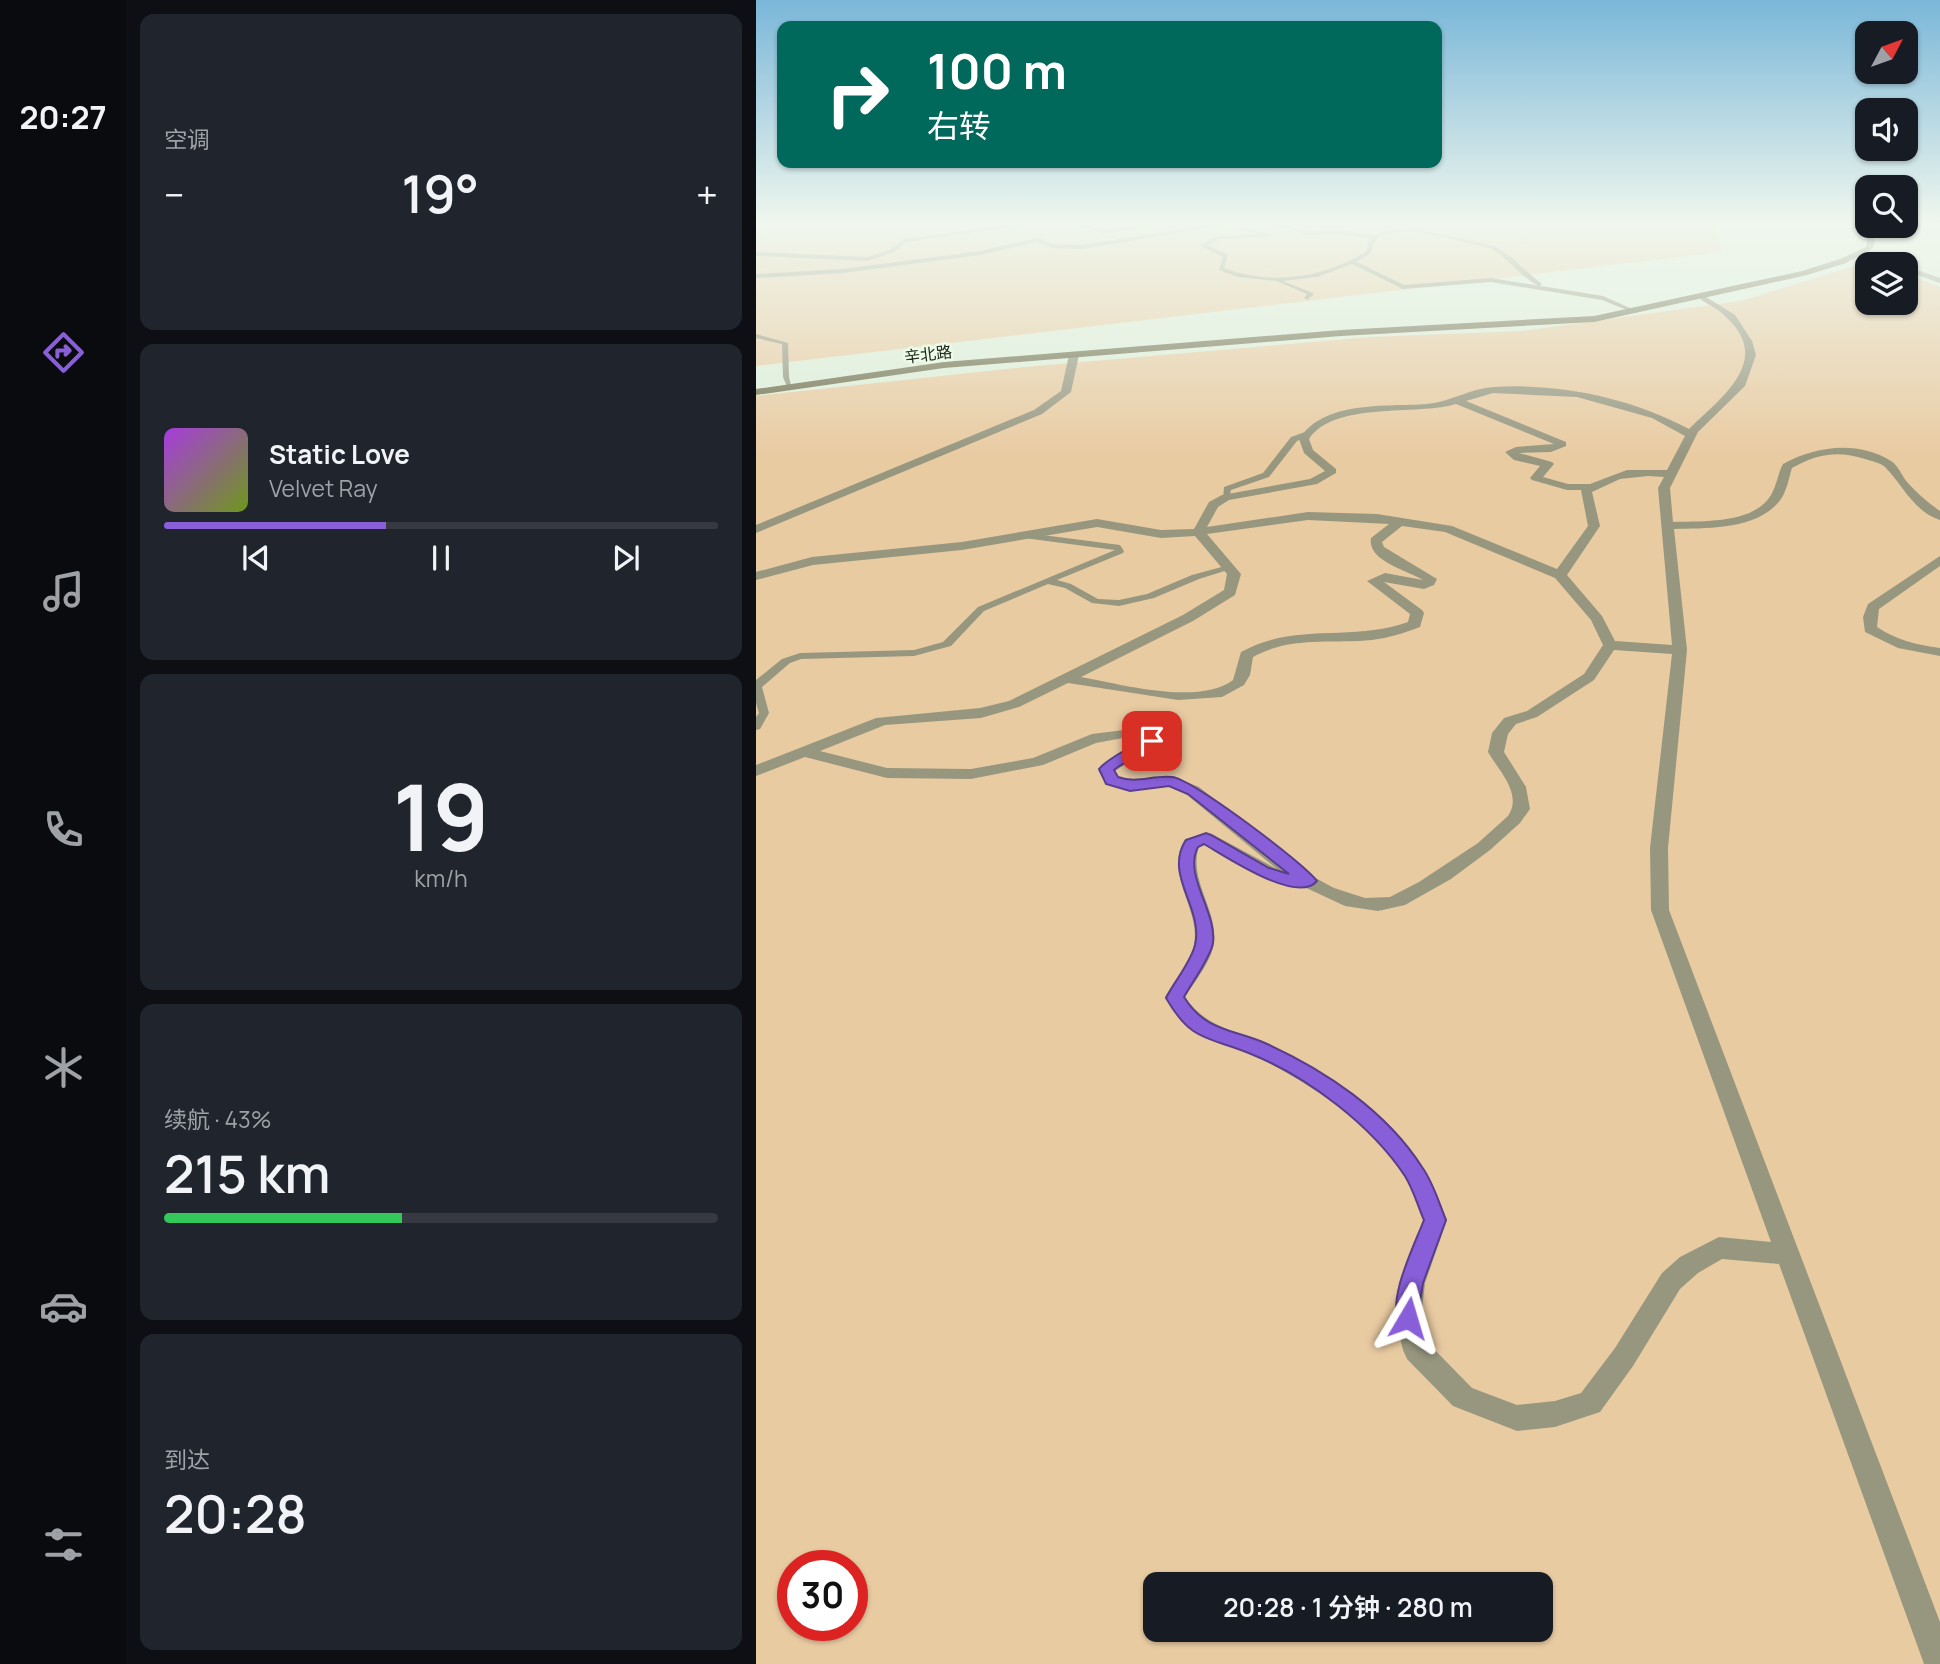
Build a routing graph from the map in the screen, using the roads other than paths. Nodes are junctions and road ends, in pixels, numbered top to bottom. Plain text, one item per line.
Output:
1 (1609, 301) edge
2 (1688, 301) edge
3 (1708, 301) edge
4 (1636, 313) junction
5 (756, 336) edge
6 (1074, 355) junction
7 (790, 388) junction
8 (756, 392) edge
9 (1458, 401) junction
10 (1308, 434) junction
11 (1691, 435) junction
12 (1671, 474) junction
13 (1591, 487) junction
14 (1226, 497) junction
15 (1940, 516) edge
16 (1400, 521) junction
17 (1668, 526) junction
18 (756, 529) edge
19 (1198, 532) junction
20 (1027, 536) junction
21 (1940, 560) edge
22 (1229, 568) junction
23 (1560, 575) junction
24 (756, 576) edge
25 (1046, 581) junction
26 (1611, 645) junction
27 (1680, 650) junction
28 (1940, 652) edge
29 (1064, 678) junction
30 (757, 684) edge
31 (756, 727) edge
32 (804, 752) junction
33 (756, 771) edge
34 (1309, 881) junction
35 (1786, 1254) junction
36 (1940, 1664) edge

1 - 4 lane
2 - 4 main road, 辛北路
3 - 11 street
4 - 6 main road, 辛北路
5 - 7 lane
6 - 7 main road, 辛北路
6 - 18 street
7 - 8 main road, 辛北路
9 - 10 street
9 - 11 street
9 - 13 street
10 - 14 lane
10 - 14 street
11 - 12 street
12 - 13 street
12 - 17 street
13 - 23 street
14 - 19 street
15 - 17 street
16 - 19 street
16 - 23 street
16 - 29 street
17 - 27 street
19 - 20 street
19 - 22 street
20 - 24 street
20 - 25 lane
21 - 28 street
22 - 25 lane
22 - 29 street
23 - 26 street
25 - 30 lane
26 - 27 street
26 - 34 street
27 - 35 street
29 - 32 street
30 - 31 lane
32 - 33 street
32 - 34 street
34 - 35 street
35 - 36 street

